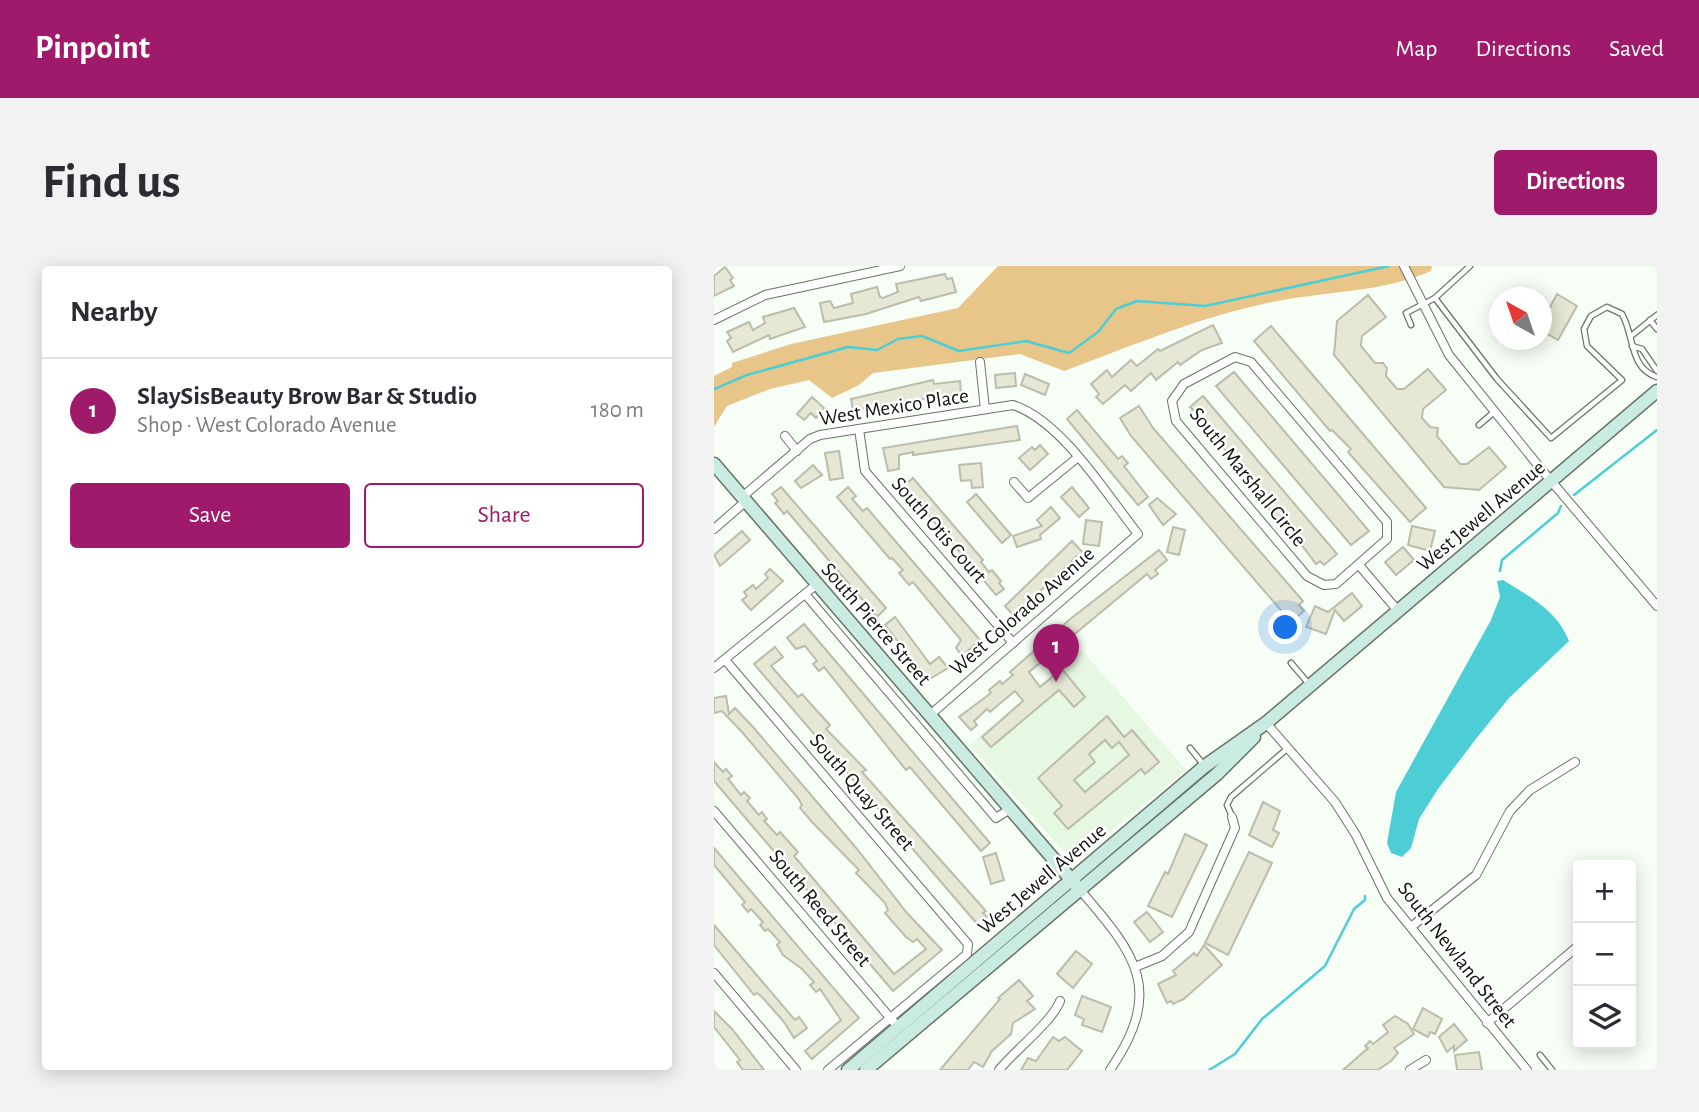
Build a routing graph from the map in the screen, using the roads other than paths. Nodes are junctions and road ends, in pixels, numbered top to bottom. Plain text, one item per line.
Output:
1 (900, 266) edge
2 (1471, 266) edge
3 (876, 269) edge
4 (1406, 269) edge
5 (1435, 298) junction
6 (1424, 303) junction
7 (1657, 315) edge
8 (714, 320) edge
9 (1650, 320) junction
10 (1410, 325) dead end
11 (1657, 328) edge
12 (1630, 336) junction
13 (1632, 346) junction
14 (980, 362) dead end
15 (1657, 371) edge
16 (1657, 377) edge
17 (1657, 391) edge
18 (985, 410) junction
19 (1494, 412) junction
20 (1479, 425) dead end
21 (859, 429) junction
22 (785, 436) dead end
23 (797, 451) junction
24 (1077, 458) junction
25 (714, 464) edge
26 (1551, 481) junction
27 (1014, 482) dead end
28 (744, 499) junction
29 (714, 529) edge
30 (1359, 565) junction
31 (817, 584) junction
32 (805, 594) junction
33 (1657, 606) edge
34 (1398, 611) junction
35 (1013, 643) junction
36 (726, 660) junction
37 (1291, 663) dead end
38 (714, 668) edge
39 (1310, 686) junction
40 (930, 715) junction
41 (1266, 723) junction
42 (1289, 747) junction
43 (1190, 748) dead end
44 (1575, 762) dead end
45 (1205, 766) junction
46 (1010, 809) junction
47 (714, 811) edge
48 (1232, 817) joint
49 (1071, 880) junction
50 (1081, 891) junction
51 (1411, 927) junction
52 (968, 947) joint
53 (1573, 951) edge
54 (1135, 967) junction
55 (714, 974) edge
56 (1060, 1001) dead end
57 (894, 1022) junction
58 (1487, 1023) junction
59 (1540, 1055) dead end
60 (1426, 1060) dead end
61 (796, 1070) edge
62 (828, 1070) edge
63 (848, 1070) edge
64 (866, 1070) edge
65 (999, 1070) edge
66 (1110, 1070) edge
67 (1410, 1070) edge
68 (1527, 1070) edge
69 (1552, 1070) edge

1 - 3 street
2 - 5 lane
3 - 8 street
4 - 6 street
5 - 6 lane
5 - 12 lane
6 - 10 lane
6 - 19 street
7 - 9 lane
9 - 11 lane
9 - 12 lane
12 - 13 lane
13 - 15 lane
13 - 16 lane
14 - 18 street
17 - 26 main road, West Jewell Avenue
18 - 21 street, West Mexico Place
18 - 24 street, West Mexico Place
19 - 20 lane
19 - 26 street
21 - 23 street, West Mexico Place
21 - 35 street, South Otis Court
22 - 23 street
23 - 28 street, West Mexico Place
24 - 27 street
24 - 35 street, West Colorado Avenue
25 - 28 main road, South Pierce Street
26 - 33 street
26 - 34 main road, West Jewell Avenue
28 - 29 street, West Mexico Place
28 - 31 main road, South Pierce Street
30 - 30 street, South Marshall Circle
30 - 34 street
31 - 32 street
31 - 40 main road, South Pierce Street
32 - 36 street
32 - 46 street, South Pierce Street
34 - 39 main road, West Jewell Avenue
35 - 40 street, West Colorado Avenue
36 - 38 street
36 - 52 street, South Quay Street
37 - 39 lane
39 - 41 main road, West Jewell Avenue
40 - 46 main road, South Pierce Street
41 - 42 street, South Newland Street
41 - 45 main road, West Jewell Avenue
41 - 50 main road, West Jewell Avenue
42 - 48 lane
42 - 51 street, South Newland Street
43 - 45 lane
44 - 51 street
45 - 49 main road, West Jewell Avenue
46 - 49 main road, South Pierce Street
47 - 57 street, South Reed Street
48 - 54 street
49 - 50 main road, South Pierce Street
49 - 57 main road, West Jewell Avenue
50 - 54 street, South Pierce Street
50 - 64 main road, West Jewell Avenue
51 - 58 street, South Newland Street
52 - 57 street, West Jewell Avenue
53 - 58 street
54 - 66 street
55 - 61 street
56 - 65 street
57 - 62 street, West Jewell Avenue
57 - 63 main road, West Jewell Avenue
58 - 68 street, South Newland Street
59 - 69 lane
60 - 67 street

